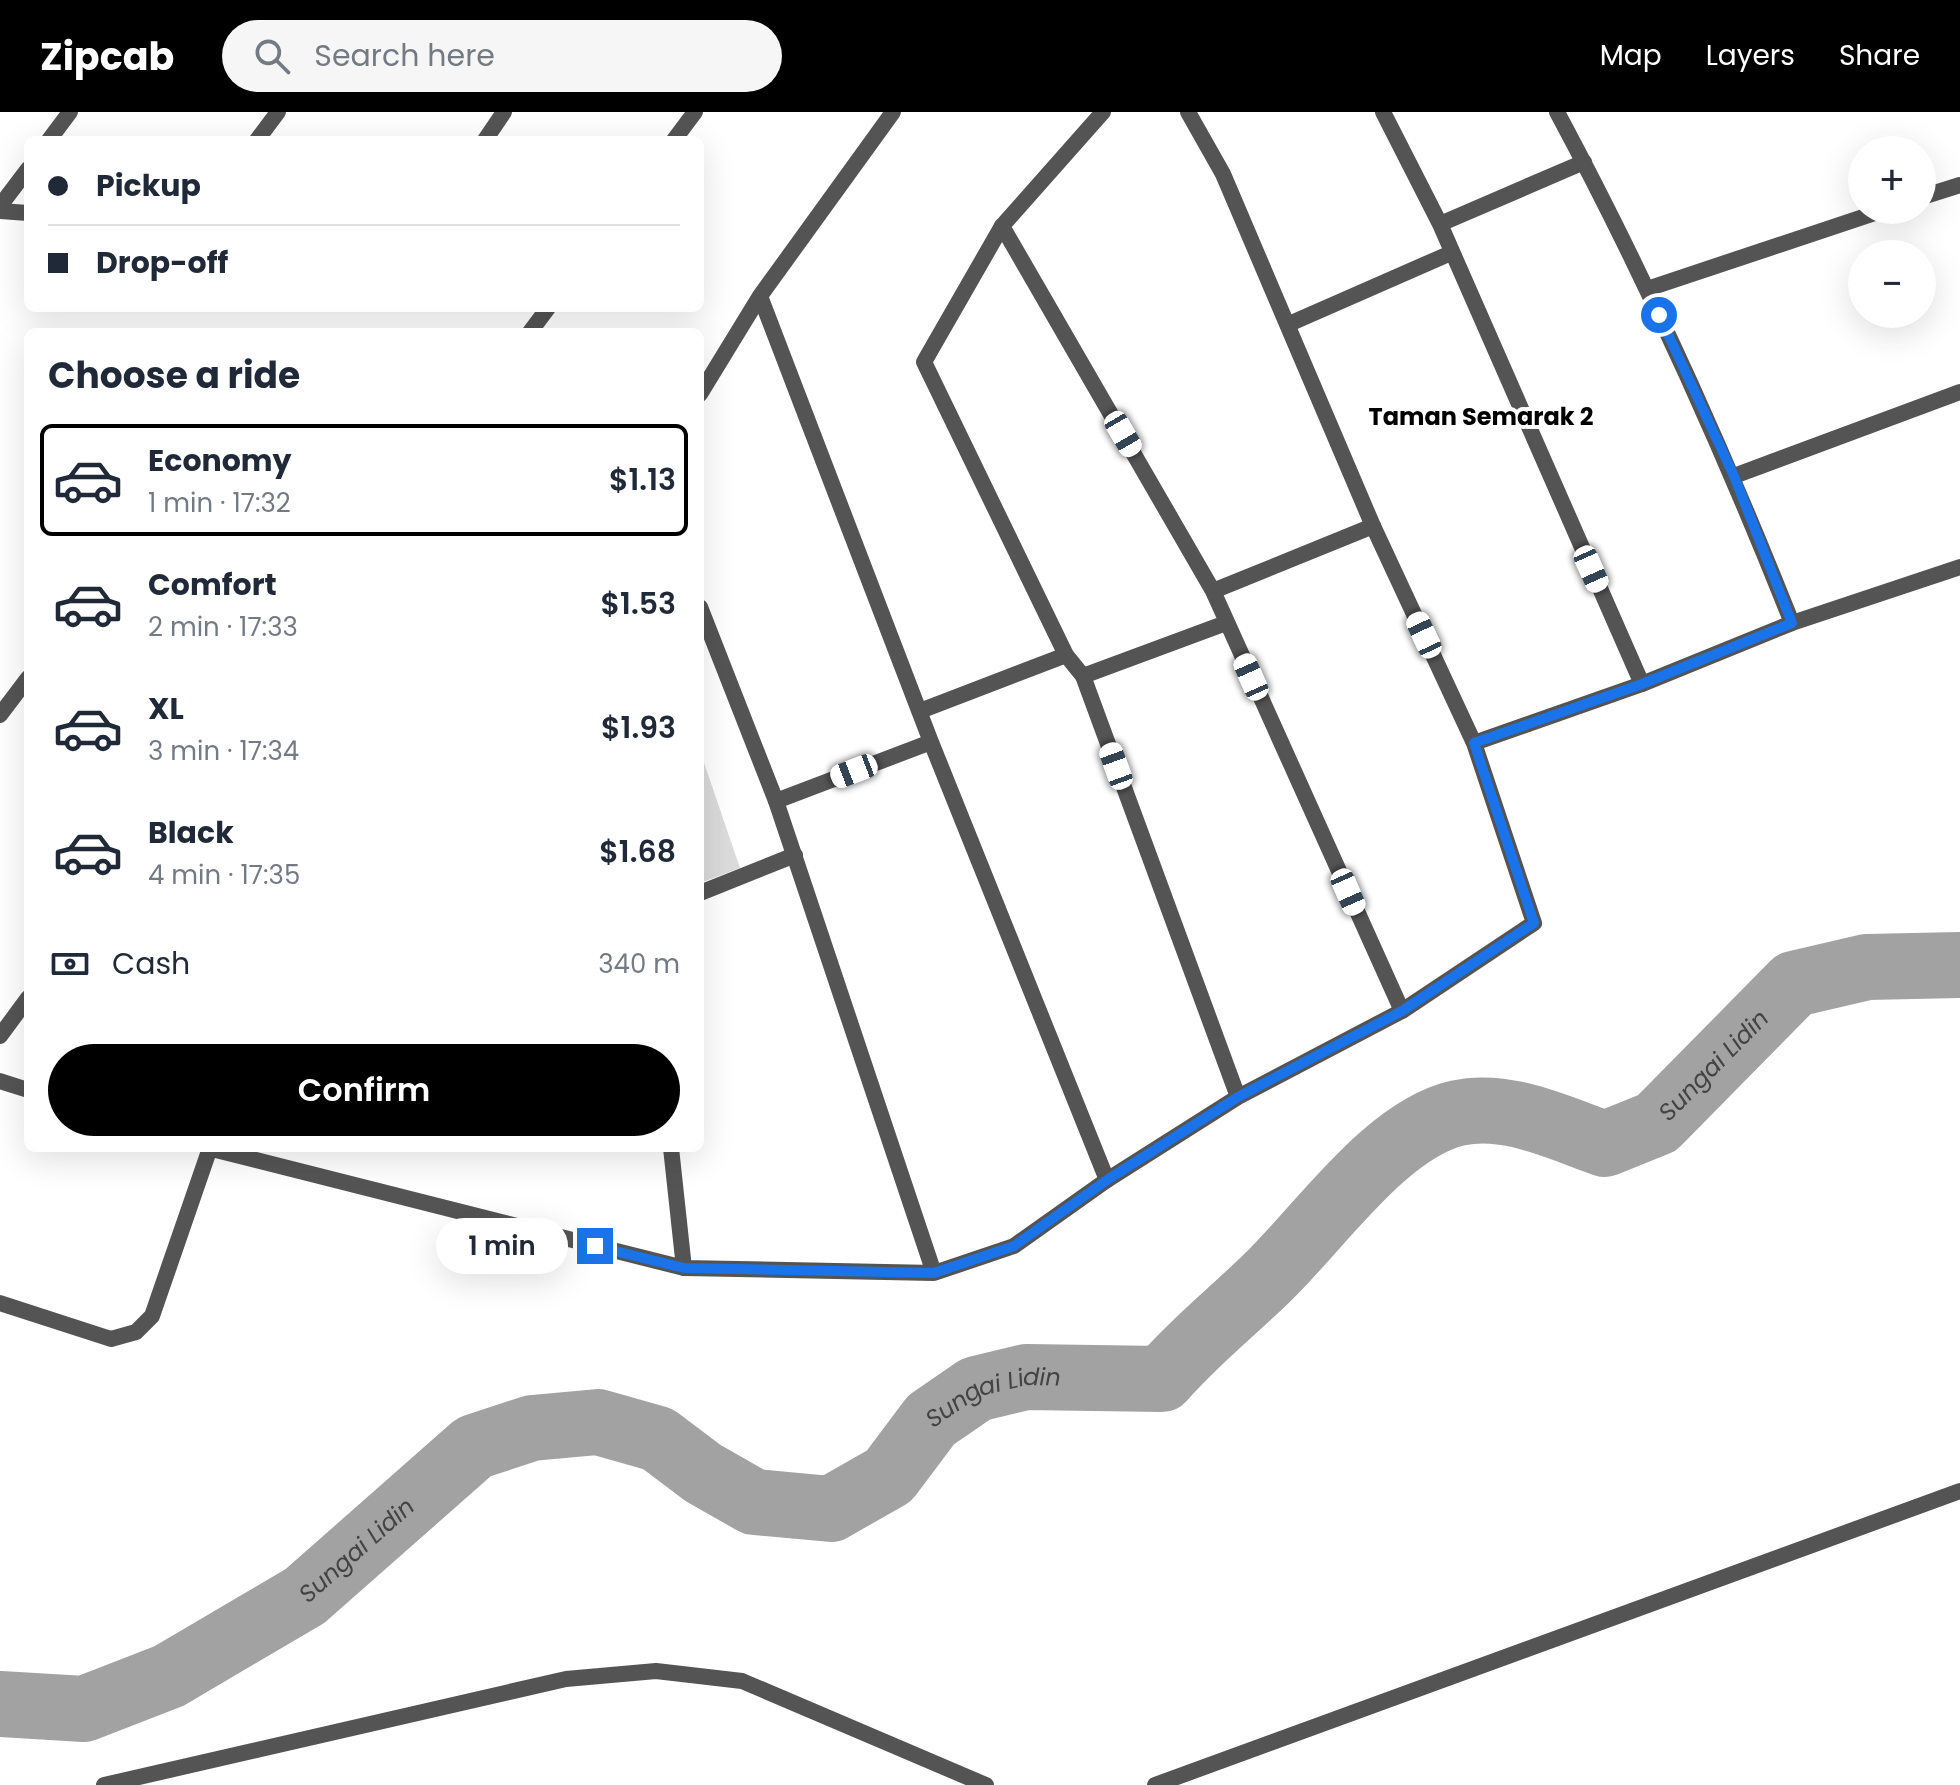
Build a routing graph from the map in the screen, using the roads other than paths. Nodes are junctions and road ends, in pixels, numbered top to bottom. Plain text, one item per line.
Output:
1 (70, 112) edge
2 (278, 112) edge
3 (504, 112) edge
4 (695, 112) edge
5 (893, 112) edge
6 (1103, 112) edge
7 (1188, 112) edge
8 (1383, 112) edge
9 (1557, 112) edge
10 (52, 136) edge
11 (260, 136) edge
12 (488, 136) edge
13 (677, 136) edge
14 (1584, 162) junction
15 (24, 175) edge
16 (1960, 185) edge
17 (1936, 193) edge
18 (0, 209) edge
19 (24, 212) edge
20 (1848, 222) edge
21 (1440, 224) junction
22 (1002, 226) junction
23 (1451, 253) junction
24 (1647, 289) junction
25 (760, 296) junction
26 (1289, 324) junction
27 (704, 387) edge
28 (1960, 392) edge
29 (1734, 476) junction
30 (1373, 526) junction
31 (1960, 567) edge
32 (1213, 591) junction
33 (704, 617) edge
34 (1226, 623) junction
35 (1792, 623) junction
36 (1066, 655) junction
37 (1083, 676) junction
38 (24, 683) edge
39 (1642, 684) junction
40 (920, 711) junction
41 (0, 715) edge
42 (931, 742) junction
43 (1474, 743) junction
44 (776, 801) junction
45 (795, 855) junction
46 (704, 891) edge
47 (24, 1003) edge
48 (1402, 1011) junction
49 (0, 1036) edge
50 (0, 1081) edge
51 (24, 1089) edge
52 (1238, 1097) junction
53 (208, 1152) edge
54 (225, 1152) edge
55 (671, 1152) edge
56 (1107, 1180) junction
57 (684, 1268) junction
58 (934, 1273) junction
59 (0, 1303) edge
60 (1960, 1491) edge
61 (104, 1785) edge
62 (986, 1785) edge
63 (1155, 1785) edge

1 - 10 street
2 - 11 street
3 - 12 street
4 - 13 street
5 - 25 street
6 - 22 street
7 - 26 street
8 - 21 street
9 - 14 street
14 - 21 street
14 - 24 street
15 - 18 street
16 - 17 street
18 - 19 street
20 - 24 street
21 - 23 street
22 - 32 street
22 - 36 street
23 - 26 street
23 - 39 street
24 - 29 street
25 - 27 street
25 - 40 street
26 - 30 street
28 - 29 street
29 - 35 street
30 - 32 street
30 - 43 street
31 - 35 street
32 - 34 street
33 - 44 street
34 - 37 street
34 - 48 street
35 - 39 street
36 - 37 street
36 - 40 street
37 - 52 street
38 - 41 street
39 - 43 street
40 - 42 street
42 - 44 street
42 - 56 street
43 - 48 street
44 - 45 street
45 - 46 street
45 - 58 street
47 - 49 street
48 - 52 street
50 - 51 street
52 - 56 street
53 - 59 street
54 - 57 street
55 - 57 street
56 - 58 street
57 - 58 street
60 - 63 street
61 - 62 street

